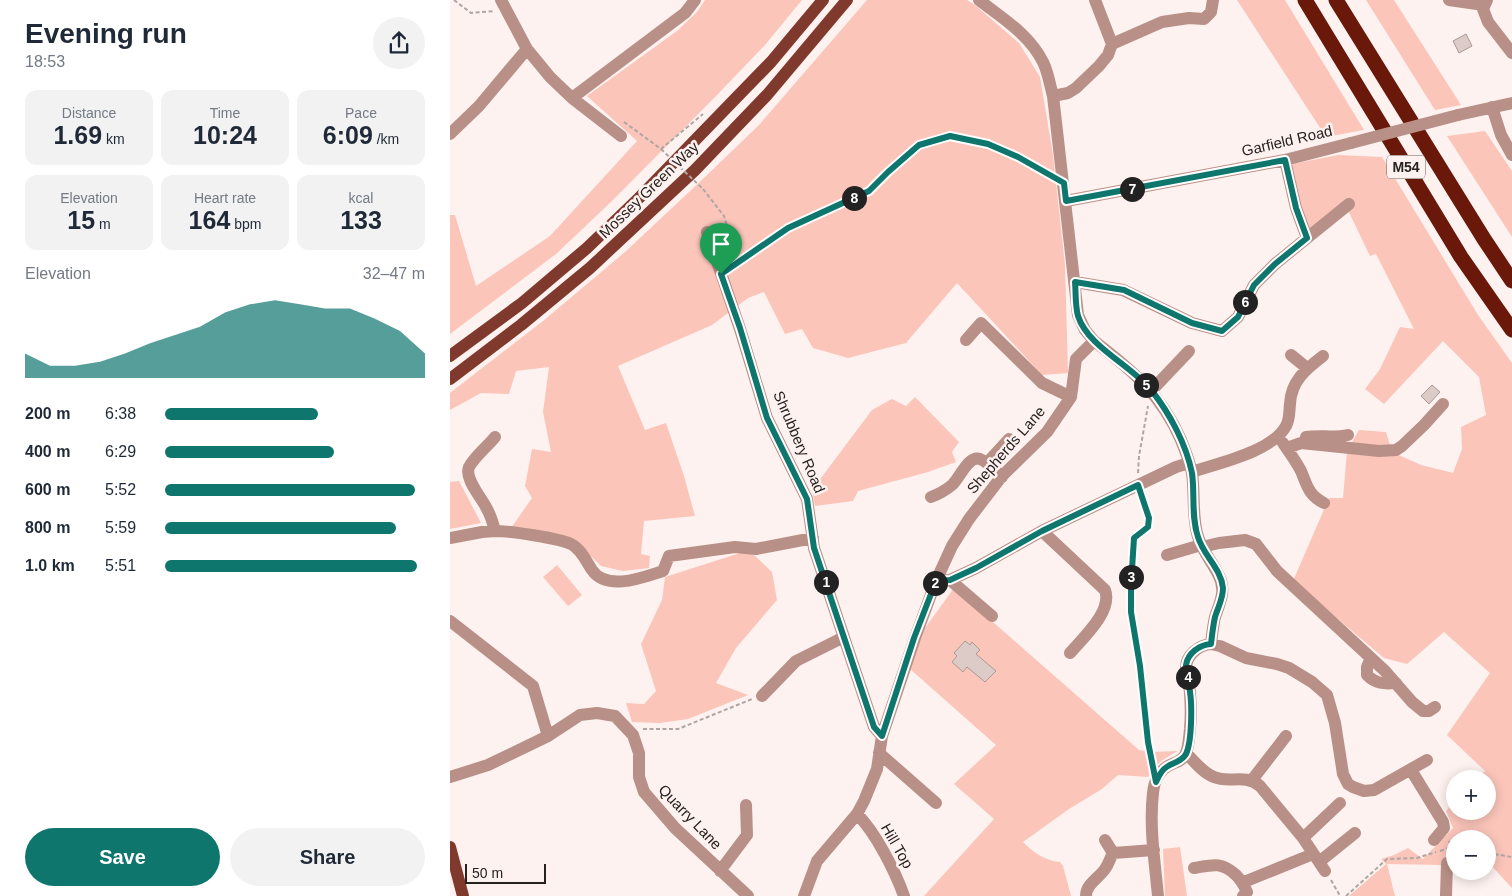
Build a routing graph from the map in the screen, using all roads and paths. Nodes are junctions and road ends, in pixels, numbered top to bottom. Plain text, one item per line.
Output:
1 (454, 0) edge
2 (695, 0) edge
3 (823, 0) edge
4 (832, 0) edge
5 (847, 0) edge
6 (978, 0) edge
7 (1095, 0) edge
8 (1213, 0) edge
9 (1306, 0) edge
10 (1336, 0) edge
11 (1449, 0) edge
12 (1485, 2) edge
13 (502, 3) edge
14 (1112, 44) junction
15 (527, 48) junction
16 (1512, 53) edge
17 (771, 62) junction
18 (1053, 96) junction
19 (572, 98) junction
20 (1512, 103) edge
21 (1492, 107) junction
22 (603, 122) junction
23 (689, 131) dead end
24 (450, 134) edge
25 (621, 136) dead end
26 (661, 148) junction
27 (668, 152) dead end
28 (1512, 155) edge
29 (662, 160) dead end
30 (1285, 160) junction
31 (1064, 183) junction
32 (1066, 201) junction
33 (1349, 204) dead end
34 (707, 232) dead end
35 (1307, 238) junction
36 (721, 274) junction
37 (1512, 281) edge
38 (1075, 282) junction
39 (1512, 330) edge
40 (966, 340) dead end
41 (1094, 341) junction
42 (1189, 351) dead end
43 (1291, 355) dead end
44 (450, 356) edge
45 (1323, 356) dead end
46 (1307, 368) junction
47 (450, 378) edge
48 (1152, 391) junction
49 (1071, 397) junction
50 (1443, 404) dead end
51 (1348, 435) dead end
52 (495, 438) dead end
53 (1009, 439) dead end
54 (1285, 446) junction
55 (987, 463) junction
56 (1190, 468) junction
57 (1002, 477) junction
58 (1138, 485) junction
59 (932, 497) dead end
60 (1324, 503) dead end
61 (495, 531) junction
62 (1042, 531) junction
63 (450, 538) edge
64 (813, 538) junction
65 (1201, 546) junction
66 (1167, 555) dead end
67 (950, 580) junction
68 (936, 581) junction
69 (992, 616) dead end
70 (450, 621) edge
71 (844, 637) junction
72 (1211, 644) junction
73 (1070, 653) dead end
74 (762, 696) joint
75 (1435, 707) dead end
76 (628, 728) junction
77 (548, 736) junction
78 (882, 736) junction
79 (1286, 736) dead end
80 (879, 753) junction
81 (1186, 753) junction
82 (1427, 760) dead end
83 (1411, 770) junction
84 (450, 777) edge
85 (1252, 780) junction
86 (1156, 782) junction
87 (936, 803) dead end
88 (1340, 803) dead end
89 (746, 805) dead end
90 (857, 814) junction
91 (1355, 833) dead end
92 (1303, 838) junction
93 (1105, 840) dead end
94 (1434, 840) dead end
95 (450, 847) edge
96 (1446, 849) edge
97 (1154, 850) junction
98 (1113, 853) junction
99 (1496, 854) edge
100 (1512, 857) edge
101 (1319, 863) junction
102 (1194, 868) dead end
103 (720, 871) junction
104 (1446, 880) edge
105 (1244, 882) junction
106 (463, 896) edge
107 (748, 896) edge
108 (804, 896) edge
109 (904, 896) edge
110 (1086, 896) edge
111 (1158, 896) edge
112 (1243, 896) edge
113 (1340, 896) edge
114 (1346, 896) edge
115 (1446, 896) edge

1 - 13 path
2 - 19 street
3 - 17 main road, Mossey Green Way
4 - 17 main road
5 - 47 main road, Mossey Green Way
6 - 18 street
7 - 14 street
8 - 14 street
9 - 39 highway, M54
10 - 37 highway, M54
11 - 12 street
12 - 16 street
13 - 15 street
14 - 18 street
15 - 19 street
15 - 24 street
17 - 44 main road, Mossey Green Way
18 - 31 street
19 - 22 street
20 - 21 street, Garfield Road
21 - 28 street
21 - 30 street, Garfield Road, bridge
22 - 25 street
22 - 26 path
23 - 26 path
26 - 36 path, bridge
27 - 29 path
30 - 32 street, Garfield Road
30 - 35 street
31 - 32 street
31 - 36 path
32 - 38 street
33 - 35 street
34 - 36 street, Shrubbery Road
35 - 38 street
36 - 64 street, Shrubbery Road
38 - 41 street
40 - 49 street
41 - 48 street
41 - 49 street, Shepherds Lane
42 - 48 street
43 - 46 street
45 - 46 street
46 - 54 street
48 - 56 street
48 - 58 path
49 - 57 street, Shepherds Lane
50 - 54 street
51 - 54 street
52 - 61 street
53 - 55 street
54 - 56 street
54 - 60 street
55 - 57 street
55 - 59 street
56 - 58 street
56 - 65 street
57 - 68 street, Shepherds Lane
58 - 62 street
58 - 86 path
61 - 63 street
61 - 64 street
62 - 67 street
62 - 73 street
64 - 71 street, Shrubbery Road
65 - 66 street
65 - 72 street
65 - 75 street
67 - 68 street
67 - 69 street
68 - 78 street, Shepherds Lane
70 - 77 street
71 - 74 street
71 - 78 street, Shrubbery Road
72 - 81 street
72 - 83 street
74 - 76 path
76 - 77 street
76 - 103 street, Quarry Lane
77 - 84 street
78 - 80 street, Shepherds Lane
79 - 85 street
80 - 87 street
80 - 90 street, Shepherds Lane
81 - 85 street
81 - 86 street
82 - 83 street
83 - 94 street
85 - 92 street
86 - 97 street
88 - 92 street
89 - 103 street, Quarry Lane
90 - 108 street, Shepherds Lane
90 - 109 street, Hill Top
91 - 101 street
92 - 101 street
93 - 98 street
95 - 106 main road
96 - 114 path
97 - 98 street
97 - 111 street
98 - 110 street
99 - 100 path
101 - 105 street
101 - 113 path
102 - 105 street
103 - 107 street, Quarry Lane
104 - 115 street
105 - 112 street

